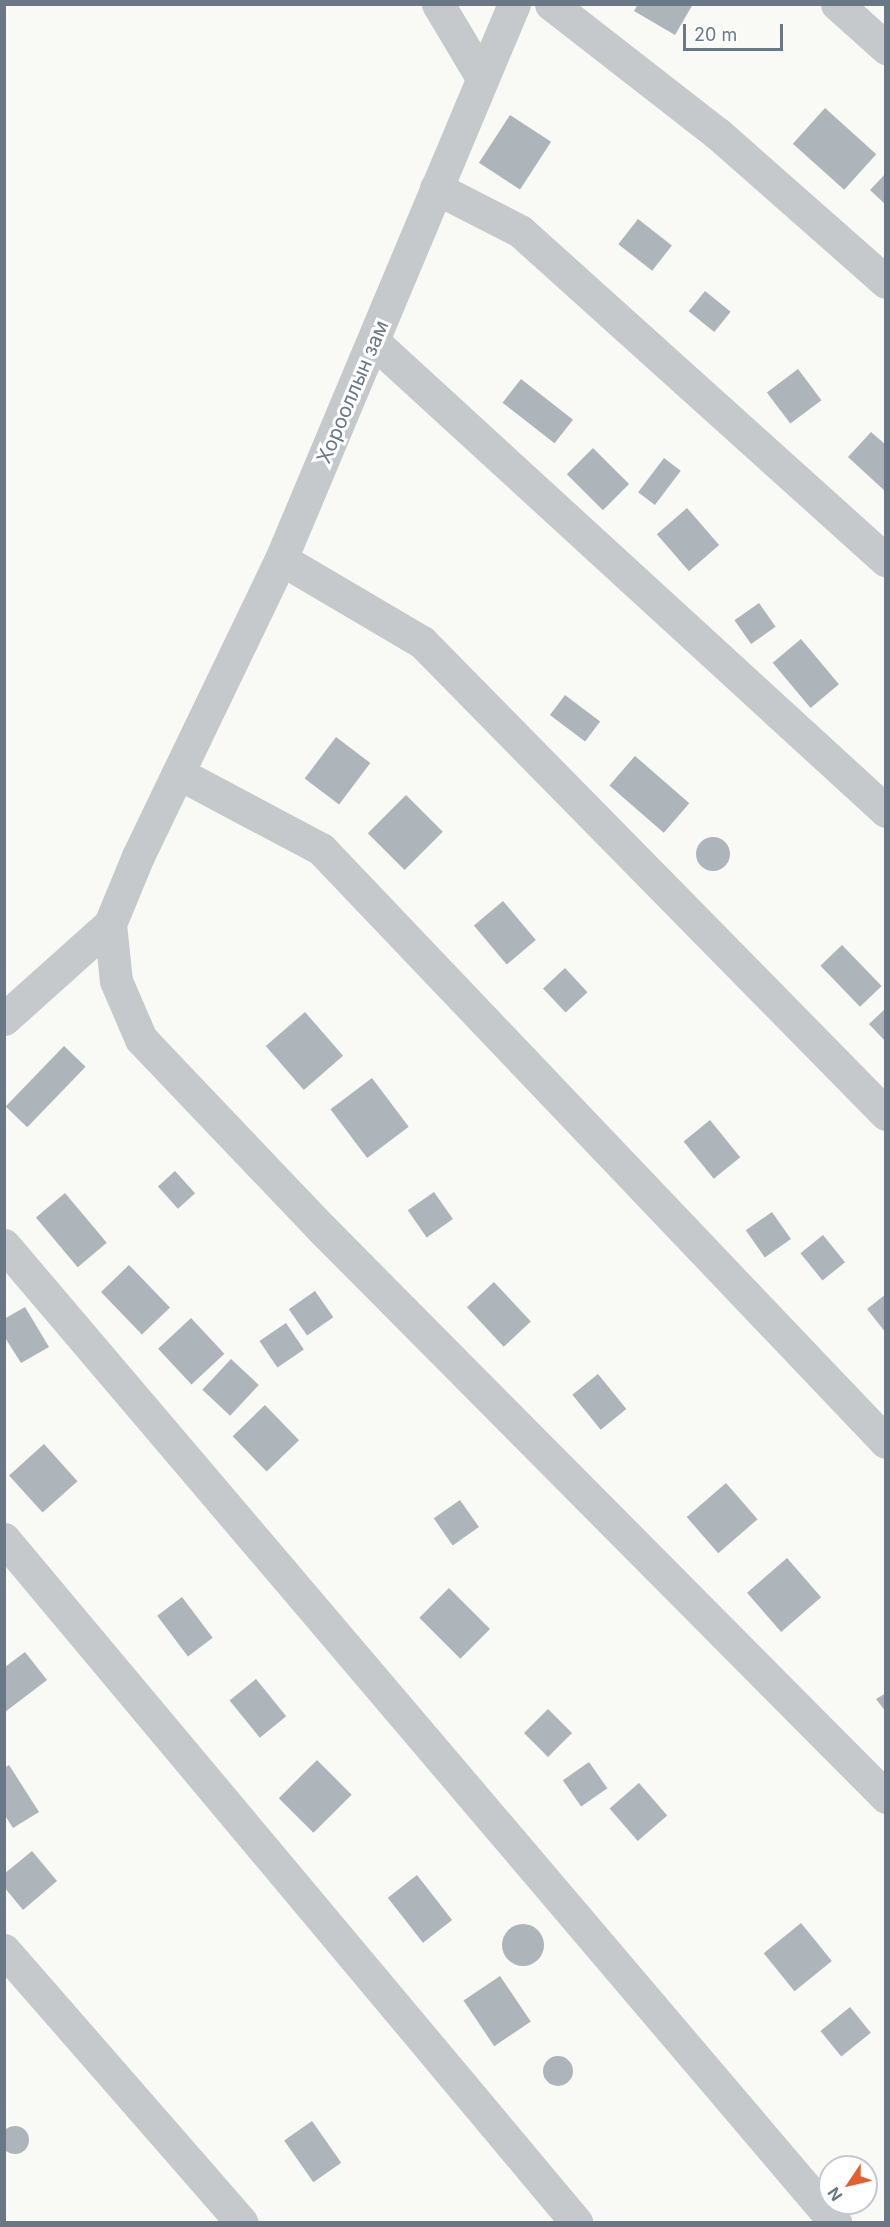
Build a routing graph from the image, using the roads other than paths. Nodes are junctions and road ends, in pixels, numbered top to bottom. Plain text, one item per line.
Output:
1 (438, 4) edge
2 (514, 4) edge
3 (551, 4) edge
4 (837, 4) edge
5 (885, 48) edge
6 (481, 76) junction
7 (436, 188) junction
8 (885, 282) edge
9 (375, 343) junction
10 (281, 559) junction
11 (885, 560) edge
12 (178, 773) junction
13 (885, 811) edge
14 (110, 924) junction
15 (4, 1019) edge
16 (885, 1114) edge
17 (4, 1245) edge
18 (885, 1442) edge
19 (4, 1539) edge
20 (885, 1797) edge
21 (4, 1950) edge
22 (241, 2223) edge
23 (576, 2223) edge
24 (836, 2223) edge

1 - 6 street
2 - 6 street, Хорооллын зам
3 - 8 street
4 - 5 street
6 - 7 street, Хорооллын зам
7 - 9 street, Хорооллын зам
7 - 11 street
9 - 10 street, Хорооллын зам
9 - 13 street
10 - 12 street, Хорооллын зам
10 - 16 street
12 - 14 street, Хорооллын зам
12 - 18 street
14 - 15 street
14 - 20 street
17 - 24 street
19 - 23 street
21 - 22 street

